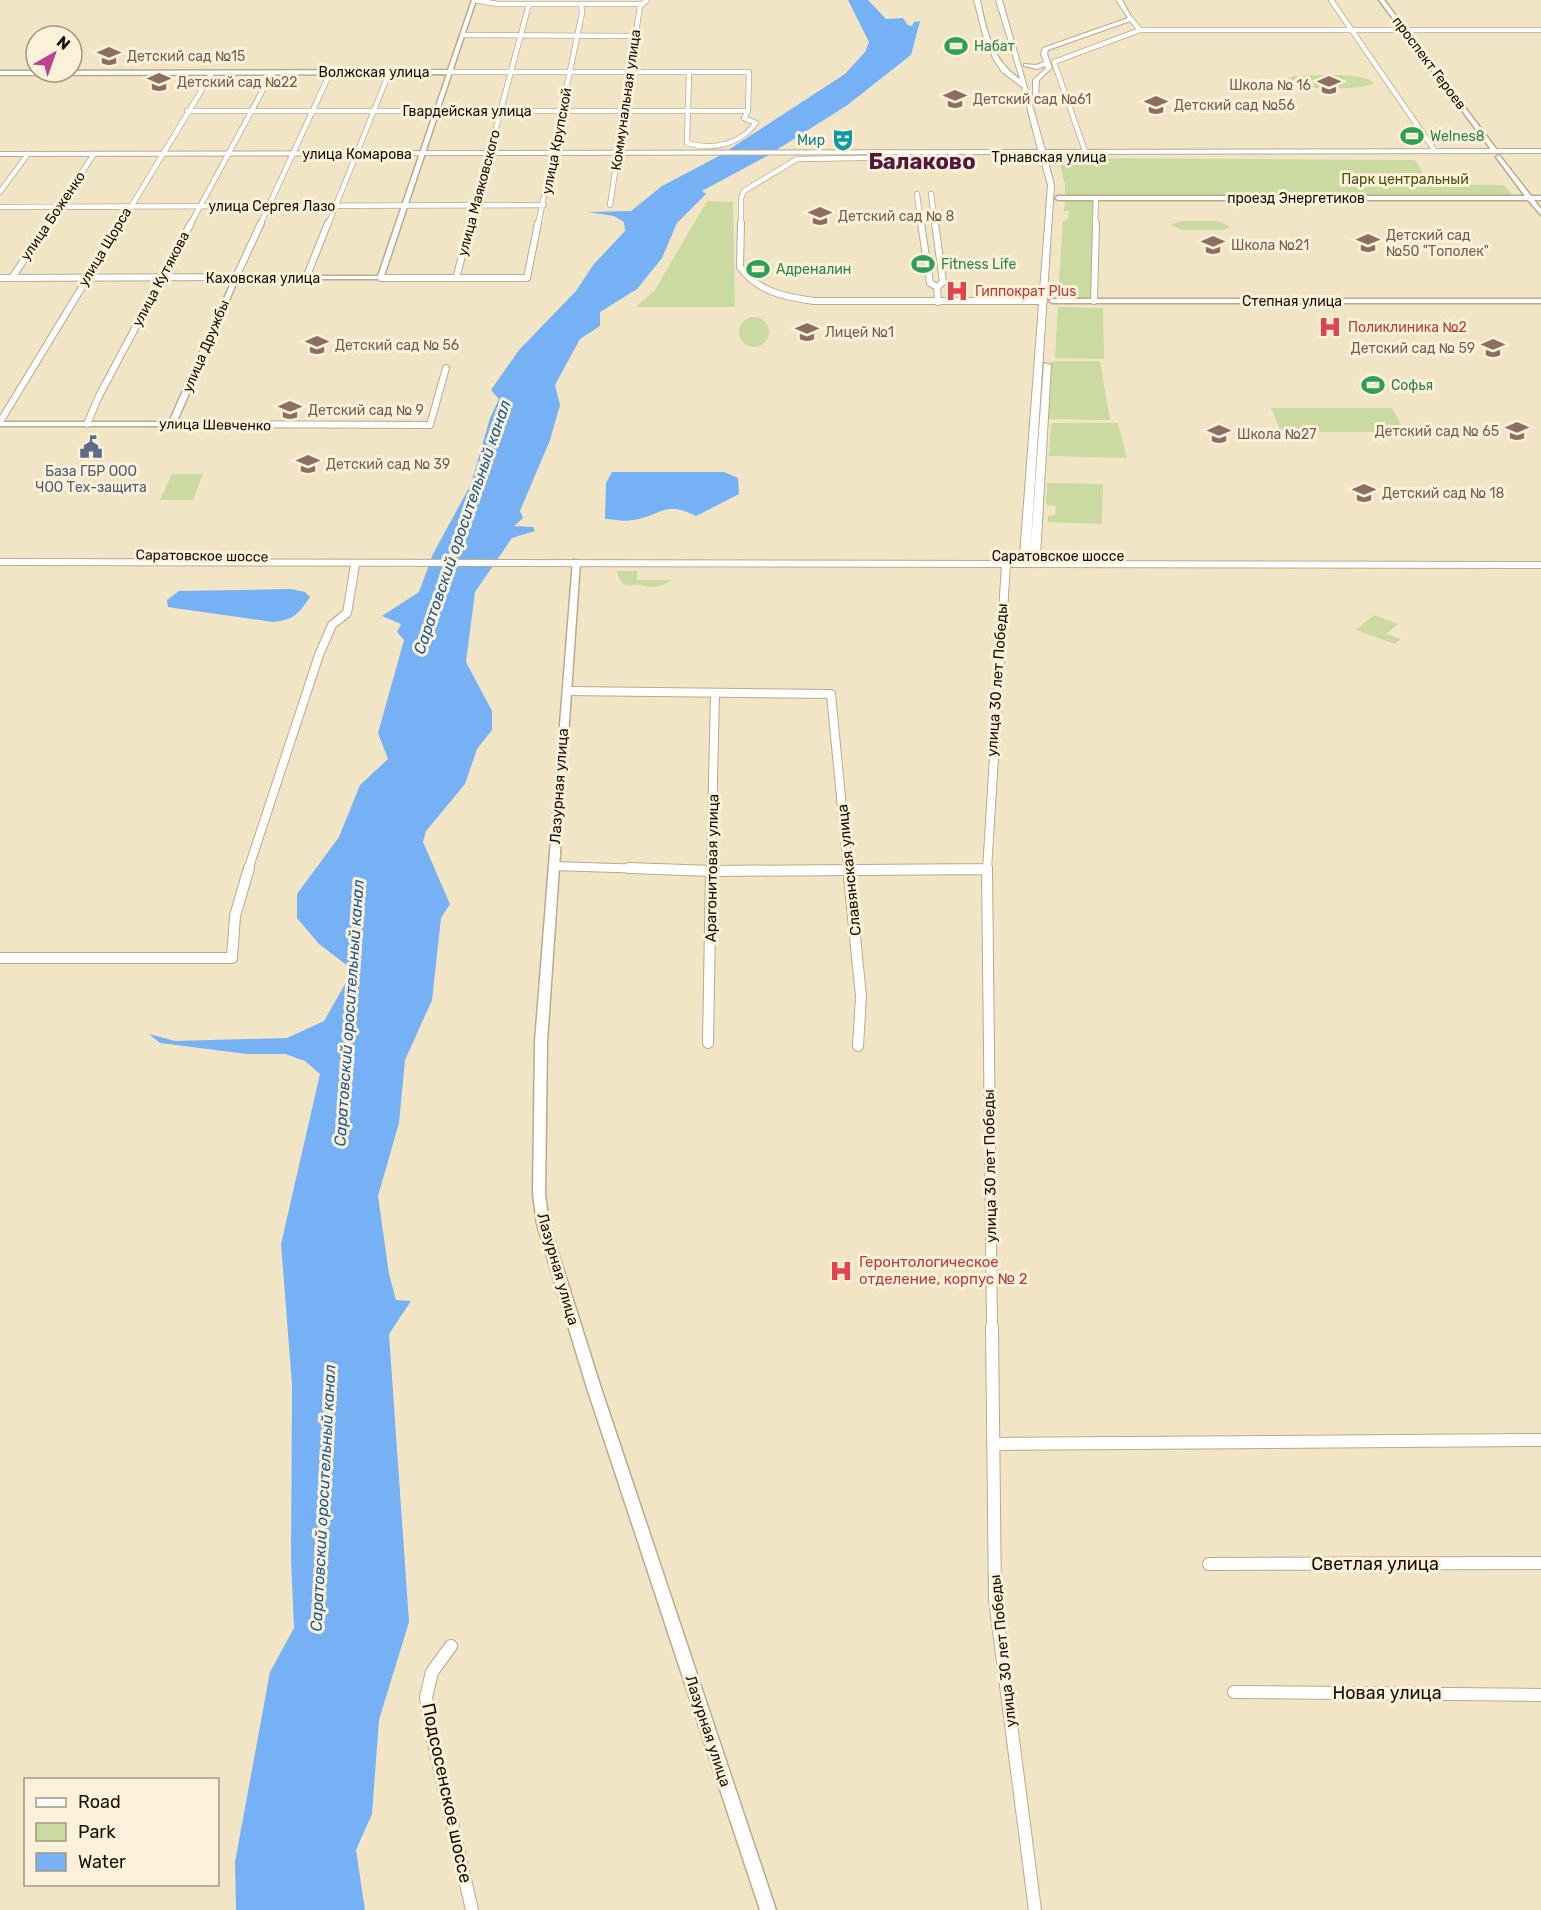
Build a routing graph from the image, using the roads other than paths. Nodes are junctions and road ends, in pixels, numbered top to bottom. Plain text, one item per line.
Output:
1 (474, 0) edge
2 (977, 0) edge
3 (999, 0) edge
4 (1006, 0) edge
5 (1119, 0) edge
6 (1331, 0) edge
7 (1381, 0) edge
8 (645, 2) edge
9 (529, 4) junction
10 (581, 4) junction
11 (1131, 19) junction
12 (1007, 20) junction
13 (1140, 30) junction
14 (1352, 30) junction
15 (1404, 30) junction
16 (1541, 30) edge
17 (463, 35) junction
18 (521, 36) junction
19 (578, 36) junction
20 (635, 36) junction
21 (1000, 63) junction
22 (1047, 63) junction
23 (1023, 65) junction
24 (451, 72) junction
25 (512, 72) junction
26 (571, 72) junction
27 (631, 72) junction
28 (689, 72) junction
29 (0, 73) edge
30 (212, 73) junction
31 (272, 73) junction
32 (330, 73) junction
33 (389, 73) junction
34 (1024, 86) junction
35 (1035, 96) junction
36 (187, 111) junction
37 (313, 111) junction
38 (438, 111) junction
39 (501, 111) junction
40 (562, 111) junction
41 (624, 111) junction
42 (687, 111) junction
43 (748, 111) junction
44 (250, 112) junction
45 (373, 112) junction
46 (1085, 151) junction
47 (1435, 151) junction
48 (1541, 151) edge
49 (554, 153) junction
50 (797, 153) junction
51 (0, 154) edge
52 (28, 154) junction
53 (94, 154) junction
54 (161, 154) junction
55 (228, 154) junction
56 (292, 154) junction
57 (357, 154) junction
58 (423, 154) junction
59 (491, 154) junction
60 (619, 154) junction
61 (890, 154) junction
62 (1047, 154) junction
63 (1119, 154) junction
64 (1418, 154) junction
65 (1497, 154) junction
66 (860, 156) junction
67 (921, 157) junction
68 (1541, 157) edge
69 (0, 192) edge
70 (916, 194) dead end
71 (932, 194) dead end
72 (1054, 198) junction
73 (1096, 198) junction
74 (1529, 198) junction
75 (1541, 198) edge
76 (476, 205) junction
77 (544, 205) junction
78 (610, 205) dead end
79 (58, 206) junction
80 (129, 206) junction
81 (200, 206) junction
82 (335, 206) junction
83 (407, 206) junction
84 (0, 207) edge
85 (268, 207) junction
86 (1541, 213) edge
87 (87, 277) junction
88 (0, 278) edge
89 (12, 278) junction
90 (161, 278) junction
91 (236, 278) junction
92 (306, 278) junction
93 (381, 278) junction
94 (456, 278) junction
95 (527, 278) joint
96 (937, 287) junction
97 (1048, 301) junction
98 (1094, 301) junction
99 (1541, 301) edge
100 (938, 302) junction
101 (446, 368) dead end
102 (0, 423) edge
103 (87, 424) junction
104 (172, 424) junction
105 (0, 555) edge
106 (1541, 555) edge
107 (244, 556) junction
108 (1030, 559) junction
109 (1296, 560) junction
110 (639, 561) junction
111 (0, 562) edge
112 (576, 562) junction
113 (234, 563) junction
114 (405, 564) junction
115 (1006, 564) junction
116 (355, 565) junction
117 (1541, 565) edge
118 (567, 691) junction
119 (716, 693) junction
120 (553, 866) junction
121 (987, 869) junction
122 (712, 871) junction
123 (849, 871) junction
124 (0, 958) edge
125 (708, 1043) dead end
126 (858, 1046) dead end
127 (1541, 1440) edge
128 (993, 1444) junction
129 (1541, 1563) edge
130 (1209, 1564) dead end
131 (451, 1646) dead end
132 (1234, 1692) dead end
133 (1541, 1695) edge
134 (472, 1910) edge
135 (768, 1910) edge
136 (1035, 1910) edge

1 - 9 street
1 - 17 street
2 - 21 main road
3 - 12 main road
4 - 12 main road
5 - 11 main road
6 - 14 street
7 - 15 street, проспект Героев
8 - 10 street
8 - 20 street, Коммунальная улица
9 - 10 street
9 - 18 street, улица Маяковского
10 - 19 street, улица Крупской
11 - 13 street
11 - 22 main road
12 - 23 main road
13 - 14 street
13 - 46 street
14 - 15 street
14 - 47 street
15 - 16 street
15 - 65 street, проспект Героев
17 - 18 street
17 - 24 street
18 - 19 street
18 - 25 street, улица Маяковского
19 - 20 street
19 - 26 street, улица Крупской
20 - 27 street, Коммунальная улица
21 - 23 main road
21 - 34 main road
22 - 23 main road
22 - 35 main road
23 - 34 main road
23 - 35 main road
24 - 25 street, Волжская улица
24 - 33 street, Волжская улица
24 - 38 street
25 - 26 street, Волжская улица
25 - 39 street, улица Маяковского
26 - 27 street, Волжская улица
26 - 40 street, улица Крупской
27 - 28 street, Волжская улица
27 - 41 street, Коммунальная улица
28 - 42 street
28 - 43 street, Волжская улица
29 - 30 street, Волжская улица
30 - 31 street, Волжская улица
30 - 36 street, улица Щорса
31 - 32 street, Волжская улица
31 - 44 street, улица Кутякова
32 - 33 street, Волжская улица
32 - 37 street, улица Дружбы
33 - 45 street
34 - 62 main road
35 - 62 main road
36 - 44 street, Гвардейская улица
36 - 54 street, улица Щорса
37 - 44 street, Гвардейская улица
37 - 45 street, Гвардейская улица
37 - 56 street, улица Дружбы
38 - 39 street, Гвардейская улица
38 - 45 street, Гвардейская улица
38 - 58 street
39 - 40 street, Гвардейская улица
39 - 59 street, улица Маяковского
40 - 41 street, Гвардейская улица
40 - 49 street, улица Крупской
41 - 42 street, Гвардейская улица
41 - 60 street, Коммунальная улица
42 - 43 street, Гвардейская улица
42 - 43 street
44 - 55 street, улица Кутякова
45 - 57 street
46 - 62 main road, Трнавская улица
46 - 63 main road, Трнавская улица
47 - 64 main road, Трнавская улица
47 - 65 main road, Трнавская улица
48 - 65 main road, Трнавская улица
49 - 59 main road, улица Комарова
49 - 60 main road, улица Комарова
49 - 77 street, улица Крупской
50 - 60 main road, улица Комарова
50 - 61 main road, Трнавская улица
50 - 66 main road, Трнавская улица
51 - 52 main road, улица Комарова
52 - 53 main road, улица Комарова
52 - 69 street
53 - 54 main road, улица Комарова
53 - 79 street, улица Боженко
54 - 55 main road, улица Комарова
54 - 80 street, улица Щорса
55 - 56 main road, улица Комарова
55 - 81 street, улица Кутякова
56 - 57 main road, улица Комарова
56 - 85 street, улица Дружбы
57 - 58 main road, улица Комарова
57 - 82 street
58 - 59 main road, улица Комарова
58 - 83 street
59 - 76 street, улица Маяковского
60 - 78 street, Коммунальная улица
61 - 62 main road, Трнавская улица
61 - 66 main road, Трнавская улица
61 - 67 main road, Трнавская улица
62 - 63 main road, Трнавская улица
62 - 67 main road, Трнавская улица
62 - 72 main road
63 - 64 main road, Трнавская улица
64 - 65 main road, Трнавская улица
65 - 68 main road, Трнавская улица
65 - 74 street, проспект Героев
66 - 67 street
66 - 100 street
70 - 96 street
71 - 96 street
72 - 73 street, проезд Энергетиков
72 - 97 main road
73 - 74 street, проезд Энергетиков
73 - 98 street
74 - 75 street, проезд Энергетиков
74 - 86 street, проспект Героев
76 - 77 street, улица Сергея Лазо
76 - 83 street, улица Сергея Лазо
76 - 94 street, улица Маяковского
77 - 95 street, улица Крупской
79 - 80 street, улица Сергея Лазо
79 - 84 street, улица Сергея Лазо
79 - 89 street, улица Боженко
80 - 81 street, улица Сергея Лазо
80 - 87 street, улица Щорса
81 - 85 street, улица Сергея Лазо
81 - 90 street, улица Кутякова
82 - 83 street, улица Сергея Лазо
82 - 85 street, улица Сергея Лазо
82 - 92 street
83 - 93 street
85 - 91 street, улица Дружбы
87 - 89 street, Каховская улица
87 - 90 street, Каховская улица
87 - 102 street, улица Щорса
88 - 89 street, Каховская улица
90 - 91 street, Каховская улица
90 - 103 street, улица Кутякова
91 - 92 street, Каховская улица
91 - 104 street, улица Дружбы
92 - 93 street, Каховская улица
93 - 94 street, Каховская улица
94 - 95 street, Каховская улица
96 - 100 street
97 - 98 street, Степная улица
97 - 100 street
97 - 108 main road
98 - 99 street, Степная улица
101 - 104 street, улица Шевченко
102 - 103 street, улица Шевченко
103 - 104 street, улица Шевченко
105 - 107 main road, Саратовское шоссе
106 - 109 main road, Саратовское шоссе
107 - 113 main road
107 - 114 main road, Саратовское шоссе
108 - 109 main road, Саратовское шоссе
108 - 110 main road, Саратовское шоссе
108 - 115 main road, Саратовское шоссе
109 - 117 main road, Саратовское шоссе
110 - 112 main road, Саратовское шоссе
110 - 115 main road, Саратовское шоссе
111 - 113 main road, Саратовское шоссе
112 - 114 main road, Саратовское шоссе
112 - 118 street, Лазурная улица
113 - 116 main road, Саратовское шоссе
114 - 116 main road, Саратовское шоссе
115 - 121 street, улица 30 лет Победы
116 - 124 street
118 - 119 street
118 - 120 street, Лазурная улица
119 - 122 street, Арагонитовая улица
119 - 123 street, Славянская улица
120 - 122 street
120 - 135 street, Лазурная улица
121 - 123 street
121 - 128 street, улица 30 лет Победы
122 - 123 street
122 - 125 street, Арагонитовая улица
123 - 126 street, Славянская улица
127 - 128 street
128 - 136 street, улица 30 лет Победы
129 - 130 street, Светлая улица
131 - 134 street, Подсосенское шоссе
132 - 133 street, Новая улица

